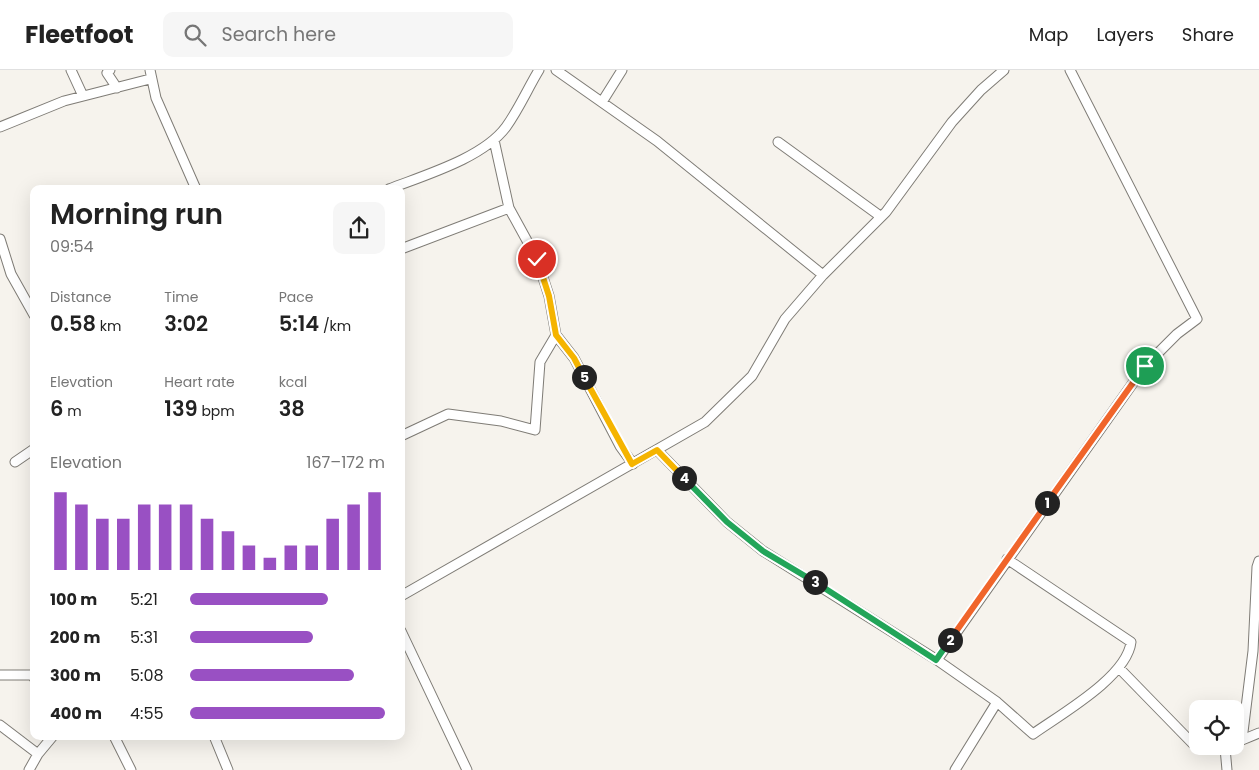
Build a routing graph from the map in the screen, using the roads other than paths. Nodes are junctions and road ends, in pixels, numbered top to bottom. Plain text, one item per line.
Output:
1 (71, 70) edge
2 (110, 70) edge
3 (539, 70) edge
4 (556, 70) edge
5 (622, 70) edge
6 (1004, 70) edge
7 (1070, 70) edge
8 (150, 74) edge
9 (117, 88) junction
10 (83, 96) junction
11 (602, 102) junction
12 (0, 127) edge
13 (494, 140) junction
14 (778, 142) dead end
15 (194, 185) edge
16 (399, 185) edge
17 (509, 208) junction
18 (880, 216) junction
19 (0, 239) edge
20 (405, 247) edge
21 (823, 275) junction
22 (30, 308) edge
23 (556, 335) junction
24 (405, 434) edge
25 (657, 450) junction
26 (30, 452) edge
27 (15, 462) dead end
28 (632, 464) junction
29 (1007, 559) junction
30 (1259, 561) edge
31 (405, 594) edge
32 (405, 639) edge
33 (936, 660) junction
34 (1118, 668) junction
35 (0, 675) edge
36 (30, 675) edge
37 (997, 702) junction
38 (1244, 710) edge
39 (0, 725) edge
40 (1259, 733) edge
41 (49, 740) edge
42 (116, 740) edge
43 (216, 740) edge
44 (1189, 740) edge
45 (1244, 740) edge
46 (38, 754) junction
47 (1227, 755) edge
48 (29, 770) edge
49 (131, 770) edge
50 (228, 770) edge
51 (467, 770) edge
52 (955, 770) edge
53 (1227, 770) edge

1 - 10 street
2 - 9 street
3 - 13 street
4 - 11 street
5 - 11 street
6 - 18 street
7 - 29 street
8 - 9 street
8 - 15 street
9 - 10 street
10 - 12 street
11 - 21 street
13 - 16 street
13 - 17 street
14 - 18 street
17 - 20 street
17 - 23 street
18 - 21 street
19 - 22 street
21 - 25 street
23 - 24 street
23 - 28 street
25 - 28 street
25 - 33 street
26 - 27 street
28 - 31 street
29 - 33 street
29 - 34 street
30 - 38 street
32 - 51 street
33 - 37 street
34 - 37 street
34 - 44 street
35 - 36 street
37 - 52 street
39 - 46 street
40 - 45 street
41 - 46 street
42 - 49 street
43 - 50 street
46 - 48 street
47 - 53 street

